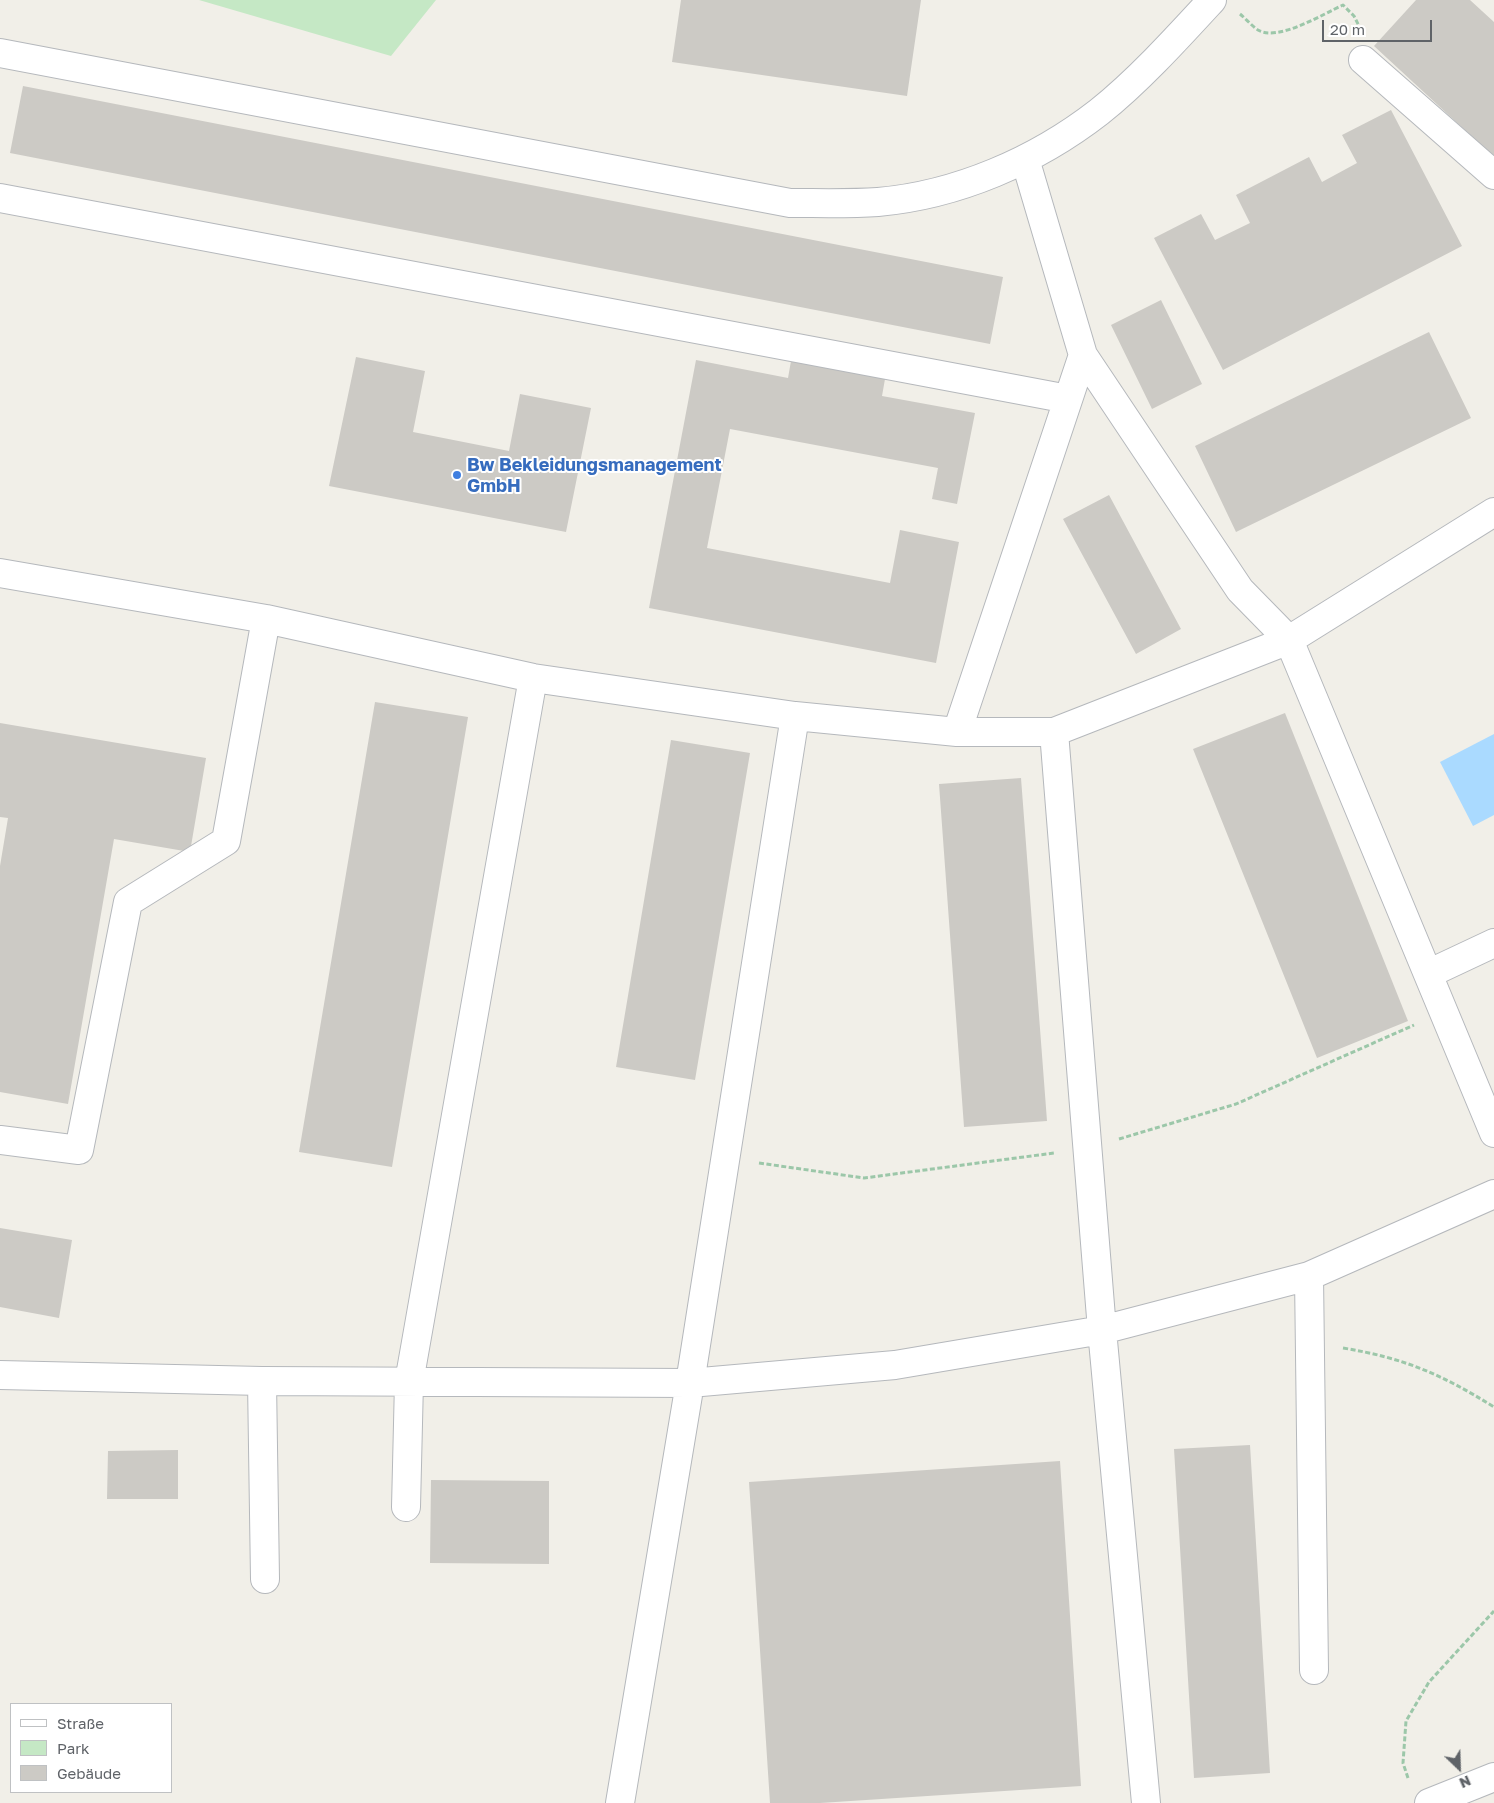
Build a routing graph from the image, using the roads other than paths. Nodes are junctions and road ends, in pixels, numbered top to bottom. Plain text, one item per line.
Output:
1 (1212, 0) edge
2 (0, 53) edge
3 (1363, 60) road end
4 (1025, 159) junction
5 (1494, 175) edge
6 (0, 198) edge
7 (1083, 355) junction
8 (1068, 399) junction
9 (1494, 512) edge
10 (0, 573) edge
11 (266, 619) junction
12 (1290, 640) junction
13 (533, 678) junction
14 (795, 716) junction
15 (957, 732) junction
16 (1054, 732) junction
17 (1494, 943) edge
18 (1428, 974) junction
19 (1494, 1133) edge
20 (0, 1140) edge
21 (1494, 1194) edge
22 (1309, 1276) junction
23 (1102, 1330) junction
24 (0, 1375) edge
25 (262, 1381) junction
26 (409, 1382) junction
27 (690, 1383) junction
28 (406, 1507) dead end
29 (264, 1579) dead end
30 (1314, 1670) dead end
31 (1494, 1777) edge
32 (1420, 1795) edge
33 (620, 1803) edge
34 (1146, 1803) edge

1 - 4 lane
2 - 4 lane
3 - 5 lane
4 - 7 lane
6 - 8 lane
7 - 8 lane
7 - 12 lane
8 - 15 lane
9 - 12 lane
10 - 11 lane
11 - 13 lane
11 - 20 lane
12 - 16 lane
12 - 18 lane
13 - 14 lane
13 - 26 lane
14 - 15 lane
14 - 27 lane
15 - 16 lane
16 - 23 lane
17 - 18 lane
18 - 19 lane
21 - 22 lane
22 - 23 lane
22 - 30 lane
23 - 27 lane
23 - 34 lane
24 - 25 lane
25 - 26 lane
25 - 29 lane
26 - 27 lane
26 - 28 lane
27 - 33 lane
31 - 32 lane

